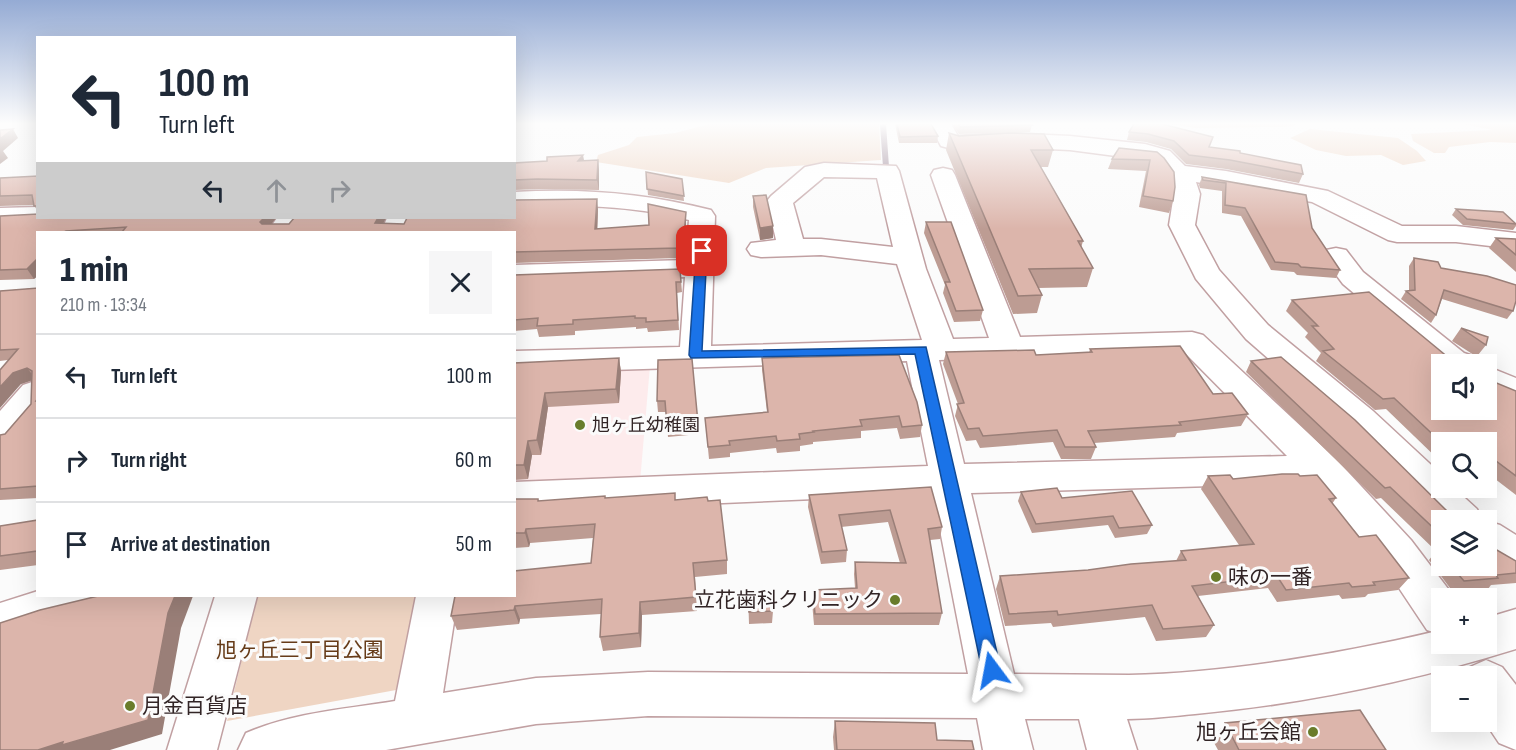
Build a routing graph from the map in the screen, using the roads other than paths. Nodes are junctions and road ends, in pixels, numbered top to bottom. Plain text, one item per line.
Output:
1 (1166, 159) edge
2 (1178, 172) junction
3 (943, 175) dead end
4 (516, 200) edge
5 (36, 215) edge
6 (0, 216) edge
7 (1516, 241) edge
8 (792, 248) junction
9 (761, 249) dead end
10 (1336, 256) dead end
11 (909, 257) junction
12 (701, 268) junction
13 (516, 274) edge
14 (1009, 348) junction
15 (931, 350) junction
16 (1446, 354) edge
17 (695, 355) junction
18 (516, 362) edge
19 (1497, 382) edge
20 (1516, 392) edge
21 (0, 393) edge
22 (36, 393) edge
23 (0, 434) edge
24 (1323, 469) junction
25 (948, 479) junction
26 (516, 496) edge
27 (1453, 510) edge
28 (1497, 544) edge
29 (1516, 556) edge
30 (236, 597) edge
31 (437, 597) edge
32 (1431, 597) edge
33 (76, 598) edge
34 (0, 622) edge
35 (1516, 629) edge
36 (1497, 637) edge
37 (1441, 654) edge
38 (1473, 654) edge
39 (1096, 697) junction
40 (998, 698) junction
41 (415, 720) junction
42 (1516, 726) edge
43 (192, 750) edge
44 (263, 750) edge
45 (1008, 750) edge
46 (1112, 750) edge

1 - 2 street
2 - 7 street
2 - 27 street
3 - 14 street
4 - 12 street
5 - 6 street
8 - 9 street
8 - 11 street
8 - 11 street
10 - 16 street
11 - 15 street
12 - 13 street
12 - 17 street
14 - 15 street
14 - 24 street
15 - 17 street
15 - 25 street
17 - 18 street
19 - 20 street
21 - 22 street
22 - 23 street
24 - 25 street
24 - 32 street
25 - 26 street
25 - 40 street
28 - 29 street
30 - 43 street
31 - 41 street
33 - 34 street
35 - 36 street
37 - 39 street
38 - 42 street
39 - 40 street
39 - 46 street
40 - 41 street
40 - 45 street
41 - 44 street

